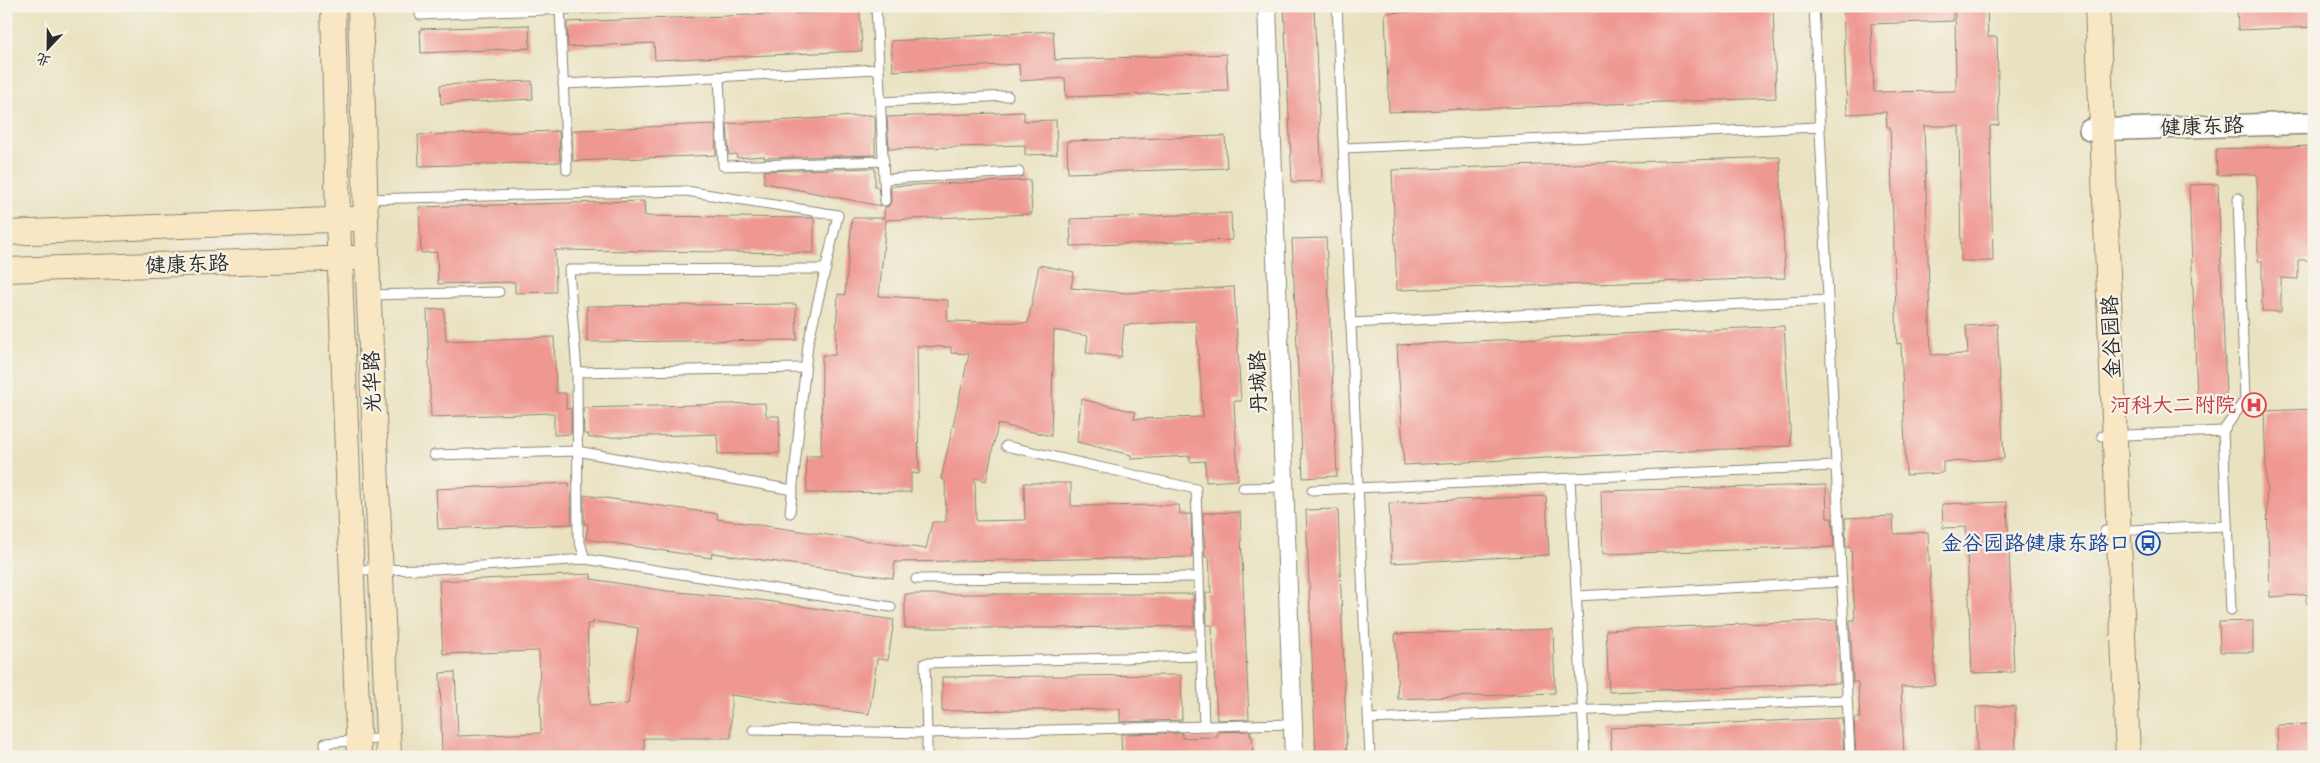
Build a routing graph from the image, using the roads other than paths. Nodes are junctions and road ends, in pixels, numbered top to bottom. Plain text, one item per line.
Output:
1 (333, 6) edge
2 (360, 6) edge
3 (640, 6) edge
4 (876, 6) edge
5 (1267, 6) edge
6 (1338, 6) edge
7 (1814, 6) edge
8 (2084, 6) edge
9 (2097, 6) edge
10 (560, 8) edge
11 (420, 16) dead end
12 (879, 69) junction
13 (719, 77) junction
14 (563, 84) junction
15 (1008, 96) dead end
16 (881, 102) junction
17 (2314, 123) edge
18 (1819, 127) junction
19 (2096, 130) junction
20 (1344, 148) junction
21 (884, 161) junction
22 (567, 170) dead end
23 (1019, 172) dead end
24 (884, 178) junction
25 (2238, 198) dead end
26 (885, 201) dead end
27 (365, 209) junction
28 (338, 220) junction
29 (6, 234) edge
30 (367, 257) junction
31 (340, 259) junction
32 (826, 269) junction
33 (6, 270) edge
34 (499, 292) dead end
35 (369, 295) junction
36 (1828, 300) junction
37 (1351, 323) junction
38 (805, 368) junction
39 (576, 372) junction
40 (2223, 431) junction
41 (2108, 435) junction
42 (1006, 446) dead end
43 (577, 451) junction
44 (434, 455) dead end
45 (1835, 466) junction
46 (1570, 478) junction
47 (1284, 487) junction
48 (1243, 488) dead end
49 (1359, 488) junction
50 (793, 490) junction
51 (1312, 490) dead end
52 (790, 512) dead end
53 (2227, 526) junction
54 (2112, 531) junction
55 (585, 559) junction
56 (379, 569) junction
57 (353, 570) junction
58 (1199, 577) junction
59 (916, 579) dead end
60 (1841, 582) junction
61 (1576, 596) junction
62 (891, 607) dead end
63 (2231, 610) dead end
64 (1202, 656) junction
65 (1848, 700) junction
66 (1582, 711) junction
67 (1369, 719) junction
68 (1293, 724) junction
69 (1204, 726) junction
70 (753, 730) dead end
71 (927, 733) junction
72 (389, 747) edge
73 (358, 748) edge
74 (326, 757) edge
75 (927, 757) edge
76 (1294, 757) edge
77 (1370, 757) edge
78 (1585, 757) edge
79 (1850, 757) edge
80 (2112, 757) edge
81 (2128, 757) edge

1 - 28 main road, 光华路
2 - 27 main road, 光华路
3 - 10 lane
4 - 12 lane
5 - 47 street, 丹城路
6 - 20 lane
7 - 18 lane
8 - 19 main road, 金谷园路
9 - 19 main road, 金谷园路
10 - 11 lane
10 - 14 lane
12 - 13 lane
12 - 16 lane
13 - 14 lane
13 - 21 lane
14 - 22 lane
15 - 16 lane
16 - 21 lane
17 - 19 street, 健康东路
18 - 20 lane
18 - 36 lane
19 - 41 main road, 金谷园路
20 - 37 lane
21 - 24 lane
23 - 24 lane
24 - 26 lane
25 - 40 lane
27 - 28 main road, 健康东路
27 - 30 main road, 光华路
27 - 32 lane
28 - 29 main road, 健康东路
28 - 31 main road, 光华路
30 - 31 main road, 健康东路
30 - 35 main road, 光华路
31 - 33 main road, 健康东路
31 - 57 main road, 光华路
32 - 38 lane
32 - 39 lane
34 - 35 lane
35 - 56 main road, 光华路
36 - 37 lane
36 - 45 lane
37 - 49 lane
38 - 39 lane
38 - 50 lane
39 - 43 lane
40 - 41 lane
40 - 53 lane
41 - 54 main road, 金谷园路
42 - 58 lane
43 - 44 lane
43 - 50 lane
43 - 55 lane
45 - 46 lane
45 - 60 lane
46 - 49 lane
46 - 61 lane
47 - 48 lane
47 - 68 street, 丹城路
49 - 51 lane
49 - 67 lane
50 - 52 lane
53 - 54 lane
53 - 63 lane
54 - 80 main road, 金谷园路
54 - 81 main road, 金谷园路
55 - 56 lane
55 - 62 lane
56 - 57 lane
56 - 72 main road, 光华路
57 - 73 main road, 光华路
58 - 59 lane
58 - 64 lane
60 - 61 lane
60 - 65 lane
61 - 66 lane
64 - 69 lane
64 - 71 lane
65 - 66 lane
65 - 79 lane
66 - 67 lane
66 - 78 lane
67 - 77 lane
68 - 69 lane
68 - 76 street, 丹城路
69 - 71 lane
70 - 71 lane
71 - 75 lane
72 - 73 lane
73 - 74 lane

